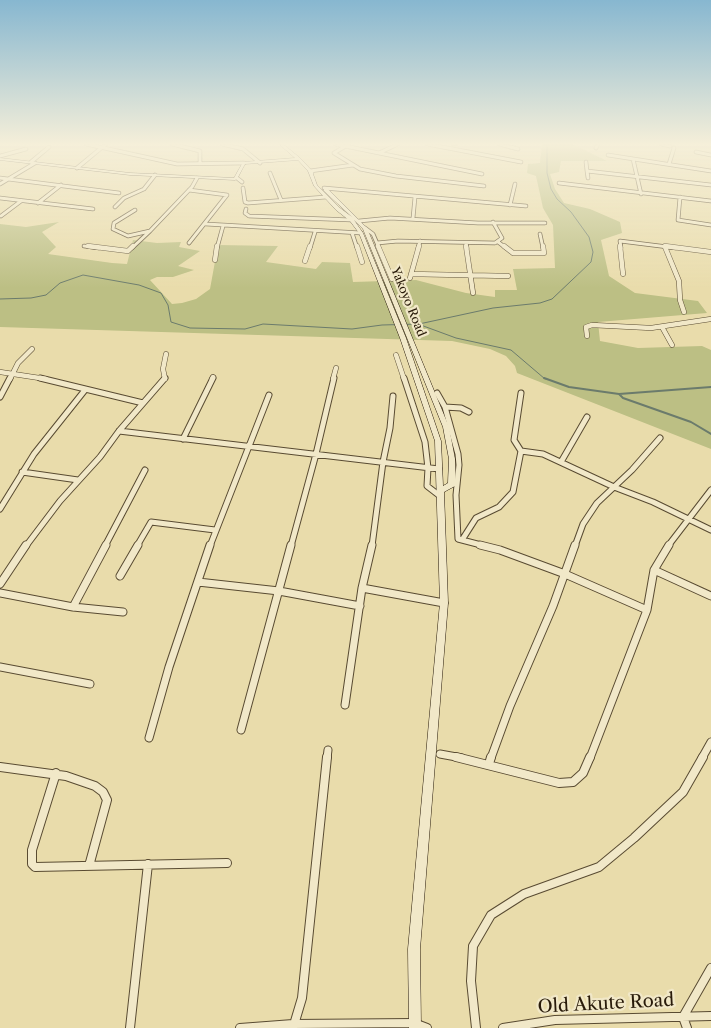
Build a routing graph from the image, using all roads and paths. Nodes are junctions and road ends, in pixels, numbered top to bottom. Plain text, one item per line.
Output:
1 (52, 192) edge
2 (112, 192) edge
3 (137, 192) edge
4 (187, 192) edge
5 (204, 192) edge
6 (244, 192) edge
7 (278, 192) edge
8 (321, 192) edge
9 (328, 192) edge
10 (375, 192) edge
11 (513, 192) edge
12 (626, 192) edge
13 (119, 193) dead end
14 (641, 194) joint
15 (326, 197) junction
16 (415, 197) junction
17 (0, 198) edge
18 (680, 198) junction
19 (281, 200) junction
20 (22, 201) junction
21 (711, 201) edge
22 (38, 203) junction
23 (510, 205) junction
24 (526, 206) dead end
25 (115, 207) dead end
26 (93, 209) dead end
27 (246, 209) dead end
28 (135, 210) dead end
29 (1, 216) edge
30 (413, 218) junction
31 (352, 220) junction
32 (360, 221) junction
33 (493, 222) junction
34 (545, 223) dead end
35 (206, 224) junction
36 (711, 225) edge
37 (223, 226) junction
38 (363, 230) junction
39 (150, 231) junction
40 (315, 232) junction
41 (352, 233) junction
42 (540, 234) dead end
43 (420, 241) junction
44 (498, 242) junction
45 (189, 243) dead end
46 (377, 243) junction
47 (466, 243) junction
48 (84, 246) dead end
49 (665, 247) junction
50 (711, 252) edge
51 (373, 255) junction
52 (215, 260) dead end
53 (305, 261) dead end
54 (362, 262) dead end
55 (623, 274) dead end
56 (470, 276) junction
57 (508, 276) dead end
58 (392, 279) dead end
59 (473, 292) dead end
60 (684, 312) dead end
61 (711, 319) edge
62 (662, 327) junction
63 (587, 336) dead end
64 (672, 345) dead end
65 (32, 348) dead end
66 (166, 354) dead end
67 (396, 355) dead end
68 (336, 368) dead end
69 (0, 372) edge
70 (12, 374) junction
71 (213, 377) dead end
72 (85, 390) junction
73 (437, 393) dead end
74 (521, 393) dead end
75 (268, 395) dead end
76 (393, 396) dead end
77 (0, 397) edge
78 (143, 404) junction
79 (445, 407) junction
80 (469, 412) dead end
81 (587, 418) dead end
82 (119, 431) junction
83 (660, 438) dead end
84 (183, 440) junction
85 (250, 446) junction
86 (521, 451) junction
87 (316, 454) junction
88 (382, 462) junction
89 (560, 462) junction
90 (428, 468) junction
91 (439, 468) junction
92 (145, 470) dead end
93 (22, 472) junction
94 (78, 480) junction
95 (614, 487) junction
96 (711, 490) edge
97 (440, 494) junction
98 (0, 509) edge
99 (688, 519) junction
100 (215, 530) junction
101 (711, 530) edge
102 (462, 540) junction
103 (654, 570) junction
104 (565, 574) junction
105 (120, 576) dead end
106 (198, 582) junction
107 (0, 584) edge
108 (362, 588) junction
109 (279, 591) junction
110 (0, 593) edge
111 (711, 596) edge
112 (444, 603) junction
113 (360, 606) junction
114 (73, 607) junction
115 (647, 610) junction
116 (123, 612) dead end
117 (0, 668) edge
118 (90, 684) dead end
119 (345, 705) dead end
120 (242, 730) dead end
121 (149, 738) dead end
122 (711, 742) edge
123 (328, 750) dead end
124 (440, 754) dead end
125 (489, 764) junction
126 (0, 767) edge
127 (56, 773) junction
128 (227, 863) dead end
129 (148, 864) junction
130 (89, 866) junction
131 (711, 968) edge
132 (711, 1016) edge
133 (683, 1017) junction
134 (556, 1024) edge
135 (293, 1026) edge
136 (415, 1026) edge
137 (130, 1028) edge
138 (240, 1028) edge
139 (427, 1028) edge
140 (476, 1028) edge
141 (504, 1028) edge
142 (687, 1028) edge

1 - 22 street
2 - 13 street
3 - 25 street
4 - 39 street
5 - 35 street
6 - 19 street
7 - 19 street
8 - 15 main road
9 - 32 main road
10 - 16 street
11 - 23 street
12 - 14 street
14 - 18 street
15 - 19 street
15 - 31 main road
16 - 23 street
16 - 30 street
17 - 20 street
18 - 21 street
18 - 36 street
20 - 22 street
20 - 29 street
22 - 26 street
23 - 24 street
27 - 31 street
28 - 39 street
30 - 32 street
30 - 33 street
31 - 38 main road
32 - 38 main road
33 - 34 street
33 - 44 street
35 - 37 street
35 - 45 street
37 - 40 street
37 - 52 street
38 - 41 street
38 - 46 street
38 - 51 main road
39 - 48 street
40 - 41 street
40 - 53 street
41 - 54 street
42 - 44 street
43 - 46 street
43 - 47 street
43 - 56 street
44 - 47 street
46 - 58 street
47 - 56 street
49 - 50 street
49 - 55 street
49 - 60 street
51 - 91 main road
51 - 97 main road, Yakoyo Road
56 - 57 street
56 - 59 street
61 - 62 street
62 - 63 street
62 - 64 street
65 - 70 street
66 - 78 street
67 - 90 street
68 - 87 street
69 - 70 street
70 - 72 street
70 - 77 street
71 - 84 street
72 - 78 street
72 - 93 street
73 - 79 street
74 - 86 street
75 - 85 street
76 - 88 street
78 - 82 street
79 - 80 street
79 - 102 street
81 - 89 street
82 - 84 street
82 - 94 street
83 - 95 street
84 - 85 street
85 - 87 street
85 - 100 street
86 - 89 street
86 - 102 street
87 - 88 street
87 - 109 street
88 - 90 street
88 - 108 street
89 - 95 street
90 - 91 street
90 - 97 street
91 - 97 main road
92 - 114 street
93 - 94 street
93 - 98 street
94 - 107 street
95 - 99 street
95 - 104 street
96 - 99 street
97 - 112 main road
99 - 101 street
99 - 103 street
100 - 105 street
100 - 106 street
102 - 104 street
103 - 111 street
103 - 115 street
104 - 115 street
104 - 125 street
106 - 109 street
106 - 121 street
108 - 112 street
108 - 113 street
109 - 113 street
109 - 120 street
110 - 114 street
112 - 136 main road
113 - 119 street
114 - 116 street
115 - 125 street
117 - 118 street
122 - 140 street
123 - 135 street
124 - 125 street
126 - 127 street
127 - 130 street
127 - 130 street
128 - 129 street
129 - 130 street
129 - 137 street
131 - 133 street
132 - 133 street, Old Akute Road
133 - 134 street, Old Akute Road
133 - 142 street
134 - 141 street, Old Akute Road
135 - 136 street
135 - 138 street
136 - 139 street

